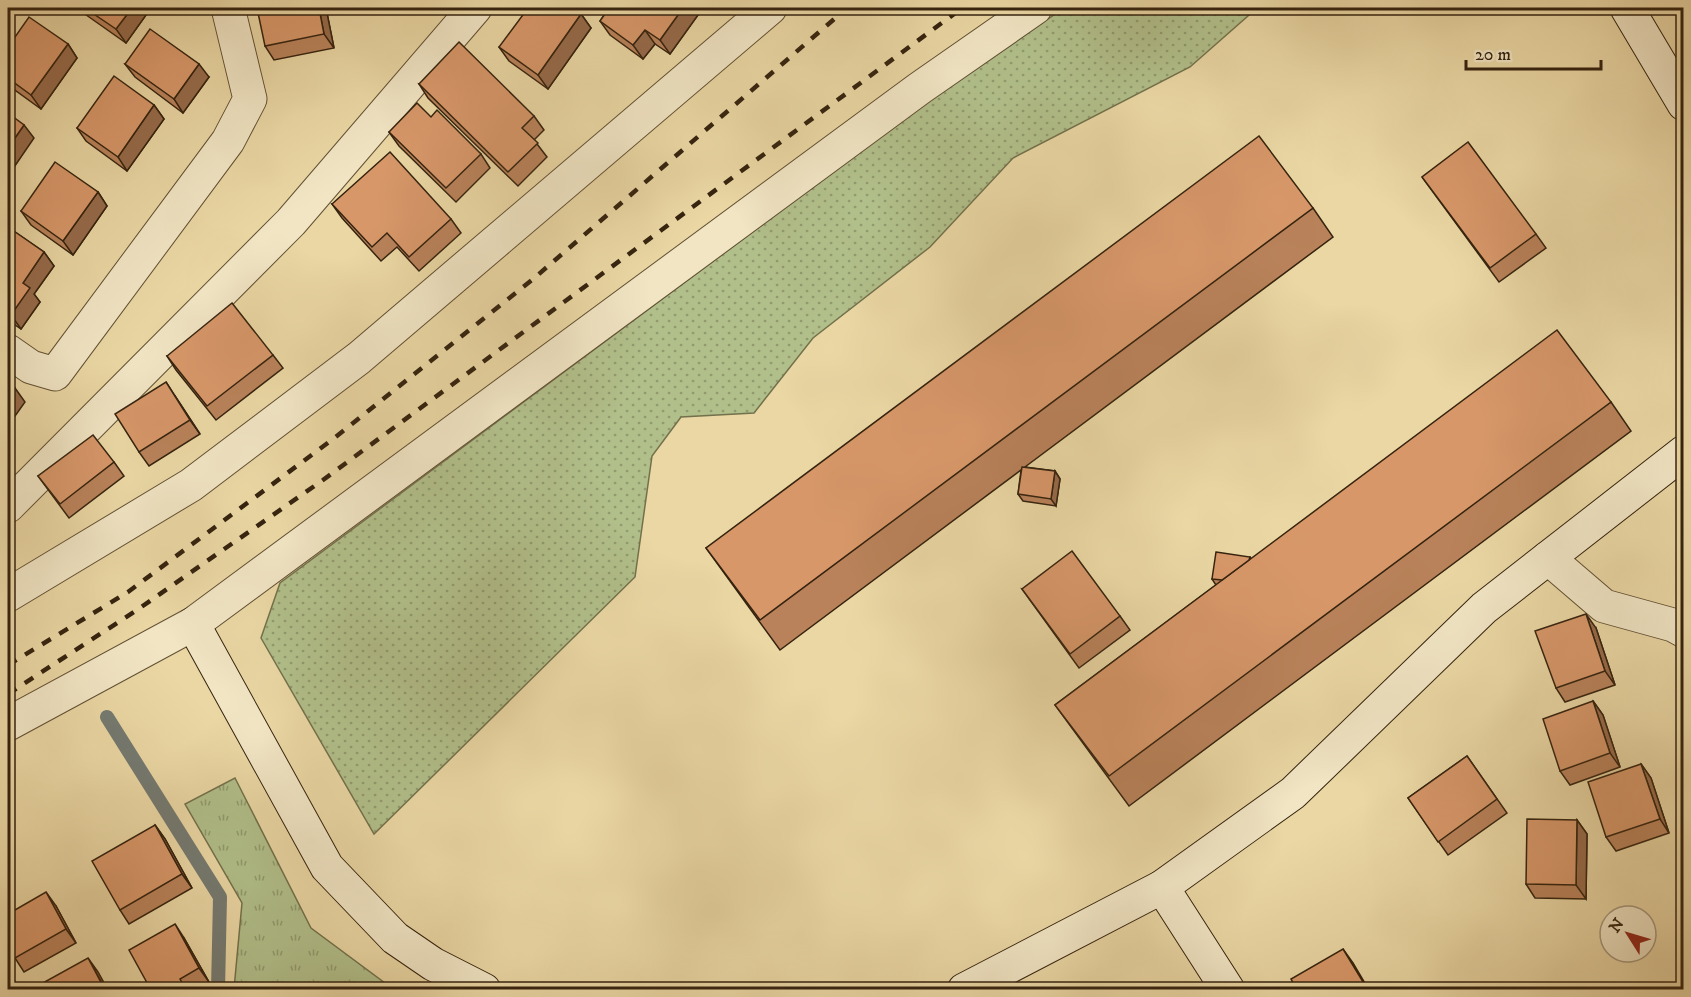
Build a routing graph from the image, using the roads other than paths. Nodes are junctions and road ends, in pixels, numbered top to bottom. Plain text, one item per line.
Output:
1 (228, 8) edge
2 (476, 8) edge
3 (770, 8) edge
4 (1035, 8) edge
5 (1627, 8) edge
6 (1683, 104) edge
7 (8, 351) edge
8 (1683, 452) edge
9 (8, 506) edge
10 (1548, 558) junction
11 (9, 590) edge
12 (193, 624) junction
13 (1683, 631) edge
14 (8, 724) edge
15 (1162, 887) junction
16 (484, 990) edge
17 (964, 990) edge
18 (1228, 990) edge

1 - 7 street
2 - 9 street
3 - 11 street
4 - 12 street
5 - 6 street
8 - 10 street
10 - 13 street
10 - 15 street
12 - 14 street
12 - 16 street
15 - 17 street
15 - 18 street

